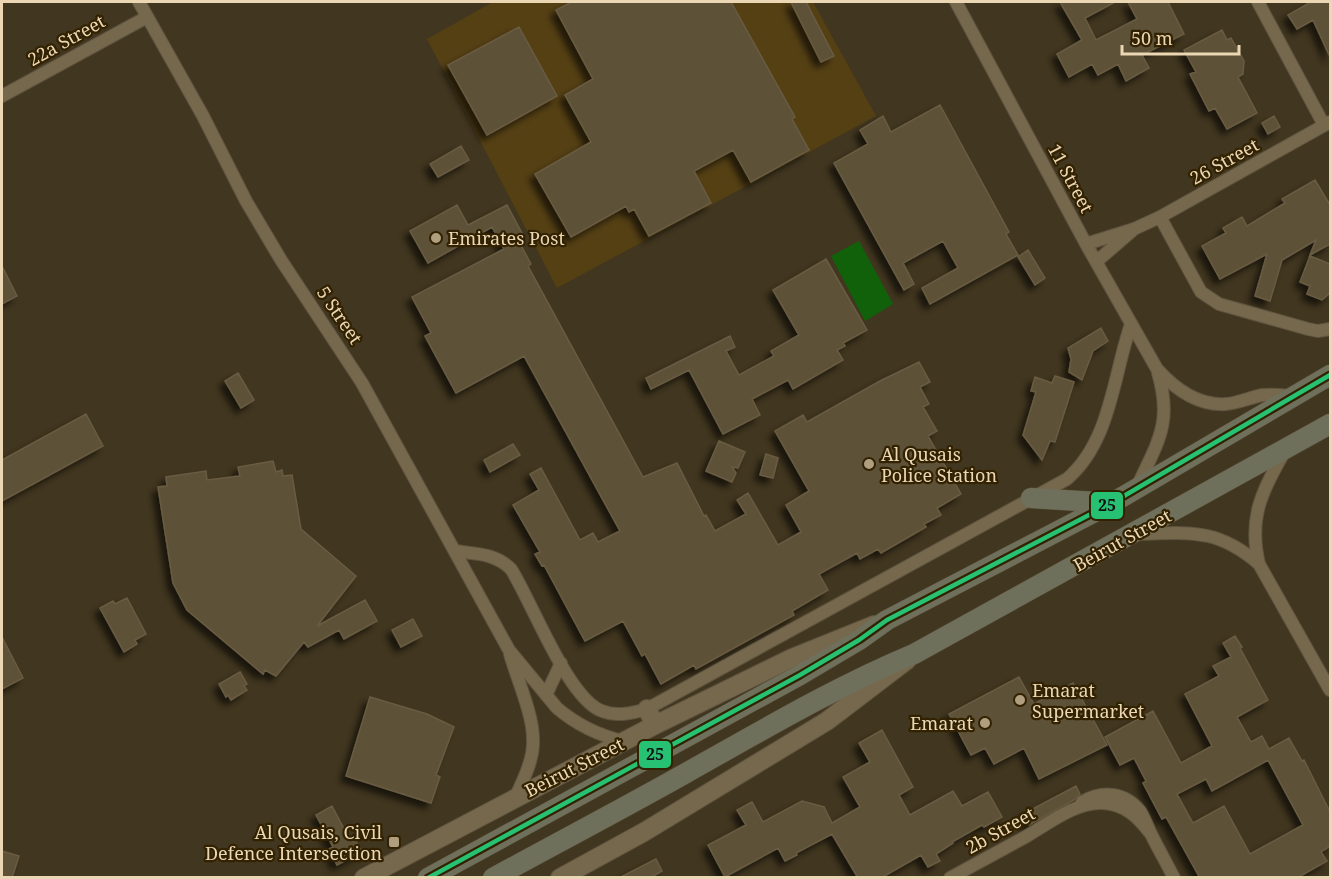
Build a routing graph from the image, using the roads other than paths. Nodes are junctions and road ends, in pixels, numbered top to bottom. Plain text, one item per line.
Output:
1 (139, 2) edge
2 (956, 2) edge
3 (1258, 2) edge
4 (147, 17) junction
5 (2, 96) edge
6 (1327, 124) edge
7 (1160, 217) junction
8 (1134, 229) junction
9 (1086, 244) junction
10 (1096, 262) junction
11 (1131, 324) junction
12 (1330, 329) edge
13 (1157, 369) junction
14 (1330, 375) edge
15 (1293, 396) junction
16 (1330, 424) edge
17 (1286, 449) junction
18 (1136, 489) junction
19 (1030, 498) junction
20 (1112, 503) junction
21 (1134, 534) junction
22 (455, 551) junction
23 (1259, 564) junction
24 (886, 620) junction
25 (509, 650) junction
26 (914, 654) junction
27 (561, 663) junction
28 (1330, 690) edge
29 (546, 695) junction
30 (647, 708) junction
31 (655, 725) junction
32 (623, 741) junction
33 (516, 796) junction
34 (364, 878) edge
35 (428, 878) edge
36 (493, 878) edge
37 (561, 878) edge
38 (950, 878) edge
39 (1174, 878) edge

1 - 4 street, 5 Street
2 - 9 street, 11 Street
3 - 6 street
4 - 5 street, 22a Street
4 - 22 street, 5 Street
6 - 7 street, 26 Street
7 - 8 street, 26 Street
7 - 12 street
8 - 9 street, 26 Street
8 - 10 street, 26 Street
9 - 10 street, 11 Street
10 - 11 street, 11 Street
11 - 13 street, 11 Street
11 - 19 street
13 - 15 street, 11 Street
13 - 18 street, 11 Street
14 - 15 main road, Beirut Street
15 - 18 main road, Beirut Street
16 - 17 main road, Beirut Street
17 - 21 main road, Beirut Street
17 - 23 street
18 - 20 main road, Beirut Street
19 - 20 main road
19 - 30 street
20 - 24 main road, Beirut Street
21 - 23 street
21 - 26 main road, Beirut Street
22 - 25 street, 5 Street
22 - 27 street
23 - 28 street
24 - 31 main road, Beirut Street
24 - 35 main road, Beirut Street
25 - 29 street, 5 Street
25 - 33 street, 5 Street
26 - 36 main road, Beirut Street
26 - 37 main road, Beirut Street
27 - 29 street
27 - 30 street
29 - 32 street, 5 Street
30 - 31 main road
31 - 32 main road, Beirut Street
32 - 33 main road, Beirut Street
33 - 34 main road, Beirut Street
38 - 39 street, 2b Street

